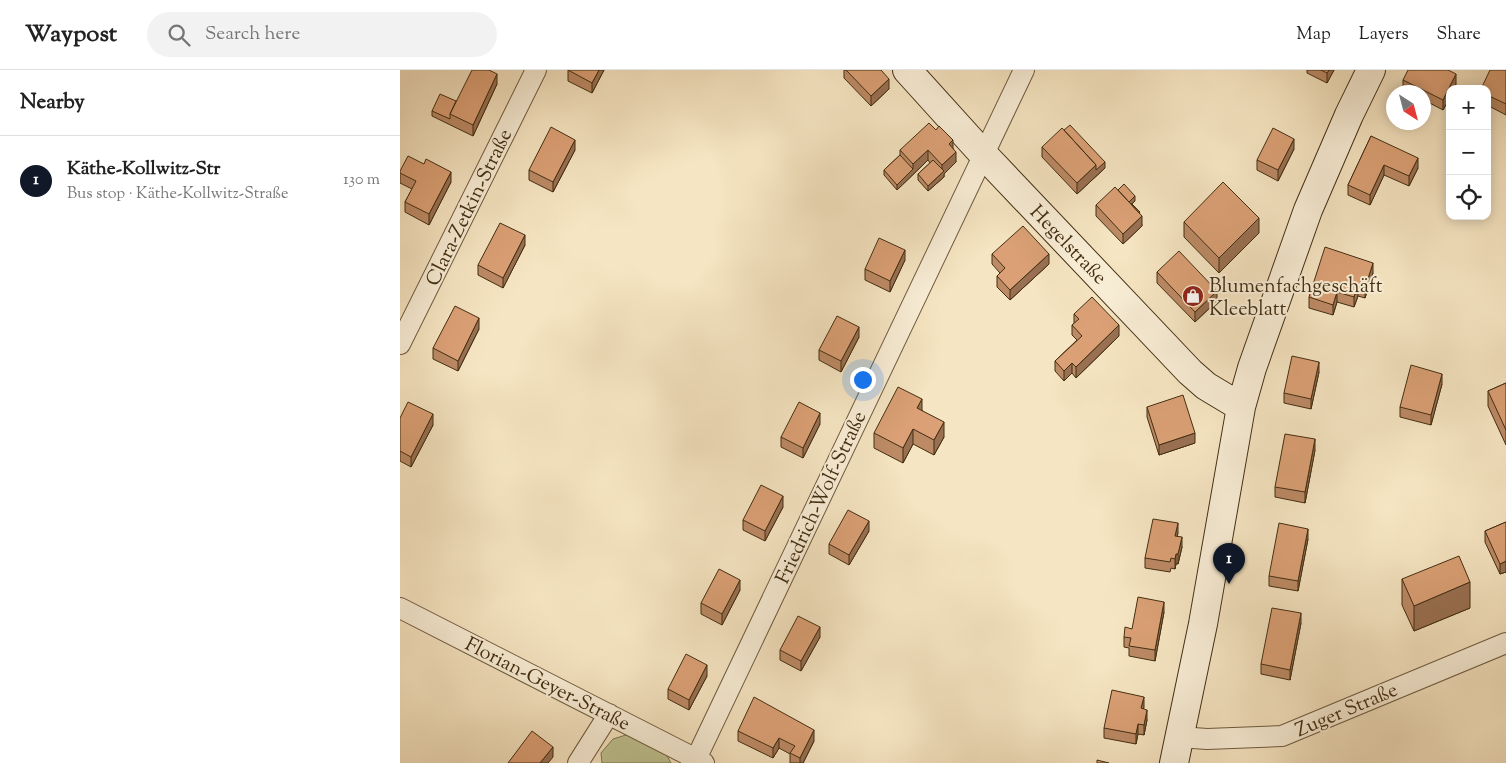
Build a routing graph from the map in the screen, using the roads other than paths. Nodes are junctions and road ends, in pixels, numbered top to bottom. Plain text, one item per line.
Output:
1 (536, 70) edge
2 (907, 70) edge
3 (1024, 70) edge
4 (1371, 70) edge
5 (983, 154) junction
6 (400, 344) edge
7 (1241, 407) junction
8 (400, 608) edge
9 (1506, 643) edge
10 (609, 714) junction
11 (1179, 737) junction
12 (697, 762) edge
13 (578, 763) edge
14 (1174, 763) edge

1 - 6 street, Clara-Zetkin-Straße
2 - 5 street, Hegelstraße
3 - 5 street, Friedrich-Wolf-Straße
4 - 7 street
5 - 7 street, Hegelstraße
5 - 12 street, Friedrich-Wolf-Straße
7 - 11 street
8 - 10 street, Florian-Geyer-Straße
9 - 11 street, Zuger Straße
10 - 12 street, Florian-Geyer-Straße
10 - 13 street
11 - 14 street

